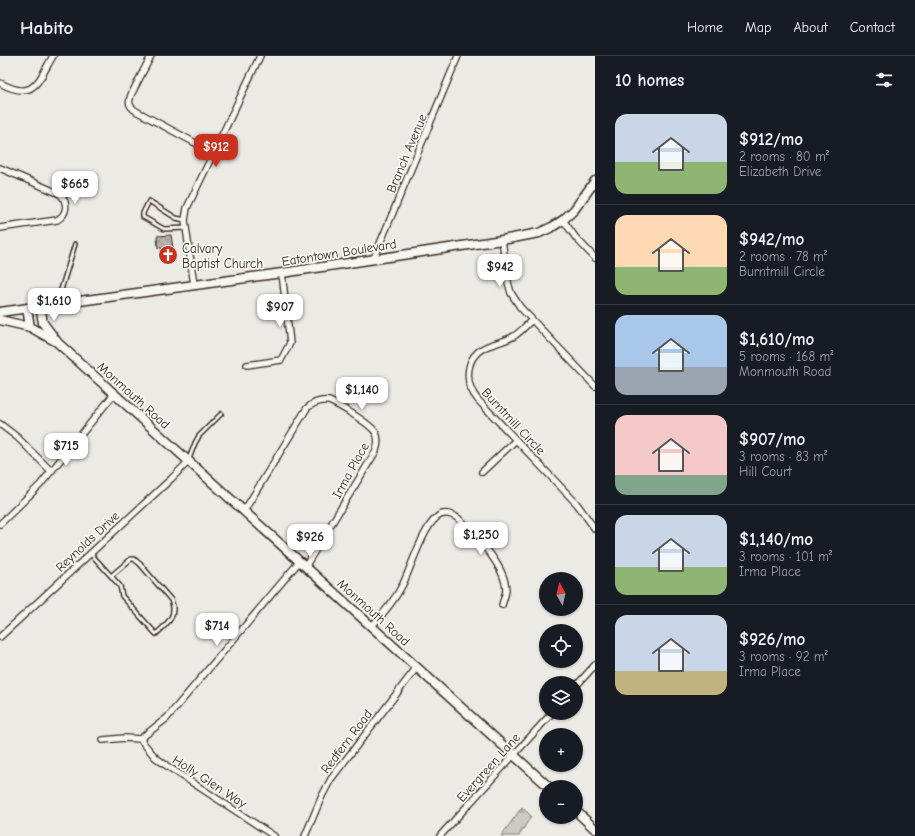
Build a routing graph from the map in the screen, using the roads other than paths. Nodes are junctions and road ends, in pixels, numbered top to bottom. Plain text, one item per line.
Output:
1 (53, 56) edge
2 (151, 56) edge
3 (260, 56) edge
4 (458, 56) edge
5 (0, 83) edge
6 (214, 153) junction
7 (0, 168) edge
8 (595, 181) edge
9 (186, 220) junction
10 (563, 220) junction
11 (0, 228) edge
12 (187, 228) junction
13 (502, 240) junction
14 (75, 244) dead end
15 (374, 258) junction
16 (595, 258) edge
17 (282, 273) junction
18 (194, 285) junction
19 (57, 303) junction
20 (40, 306) junction
21 (27, 308) junction
22 (0, 312) edge
23 (0, 320) edge
24 (532, 320) junction
25 (30, 327) junction
26 (58, 344) junction
27 (247, 365) dead end
28 (595, 386) edge
29 (114, 394) junction
30 (221, 414) dead end
31 (0, 424) edge
32 (516, 440) junction
33 (189, 461) junction
34 (51, 471) junction
35 (482, 472) dead end
36 (244, 511) junction
37 (0, 524) edge
38 (595, 529) edge
39 (90, 553) junction
40 (302, 564) junction
41 (111, 576) junction
42 (502, 606) dead end
43 (372, 626) junction
44 (0, 637) edge
45 (595, 665) edge
46 (417, 667) junction
47 (583, 678) edge
48 (546, 720) edge
49 (140, 739) junction
50 (104, 740) dead end
51 (514, 755) junction
52 (541, 780) edge
53 (583, 818) edge
54 (595, 829) edge
55 (274, 836) edge
56 (305, 836) edge
57 (440, 836) edge

1 - 5 street
2 - 6 street
3 - 6 street
4 - 15 street, Branch Avenue
6 - 9 street
7 - 11 street
8 - 10 main road, Eatontown Boulevard
9 - 12 street
9 - 12 lane
10 - 13 main road, Eatontown Boulevard
10 - 16 street
12 - 18 street
13 - 15 main road, Eatontown Boulevard
13 - 24 street
14 - 19 lane
15 - 17 main road, Eatontown Boulevard
17 - 18 main road, Eatontown Boulevard
17 - 27 street
18 - 19 main road, Eatontown Boulevard
19 - 20 main road, Eatontown Boulevard
20 - 21 main road, Eatontown Boulevard
20 - 26 main road, Monmouth Road
21 - 22 main road, Eatontown Boulevard
21 - 25 main road
23 - 25 main road, Monmouth Road
24 - 28 street
24 - 32 street, Burntmill Circle
25 - 26 main road, Monmouth Road
26 - 29 main road, Monmouth Road
29 - 33 main road, Monmouth Road
29 - 34 street
30 - 33 lane
31 - 34 street
32 - 35 street
32 - 38 street, Burntmill Circle
33 - 36 main road, Monmouth Road
33 - 39 street, Reynolds Drive
34 - 37 street
36 - 40 main road, Monmouth Road
36 - 40 street, Irma Place
39 - 41 lane
39 - 44 street, Reynolds Drive
40 - 43 main road, Monmouth Road
40 - 49 street, Irma Place
41 - 41 lane
42 - 43 street
43 - 46 main road, Monmouth Road
45 - 47 street
46 - 51 main road, Monmouth Road
46 - 56 street, Redfern Road
48 - 51 street, Evergreen Lane
49 - 50 street
49 - 55 street, Holly Glen Way
51 - 52 main road, Monmouth Road
51 - 57 street, Evergreen Lane
53 - 54 main road

